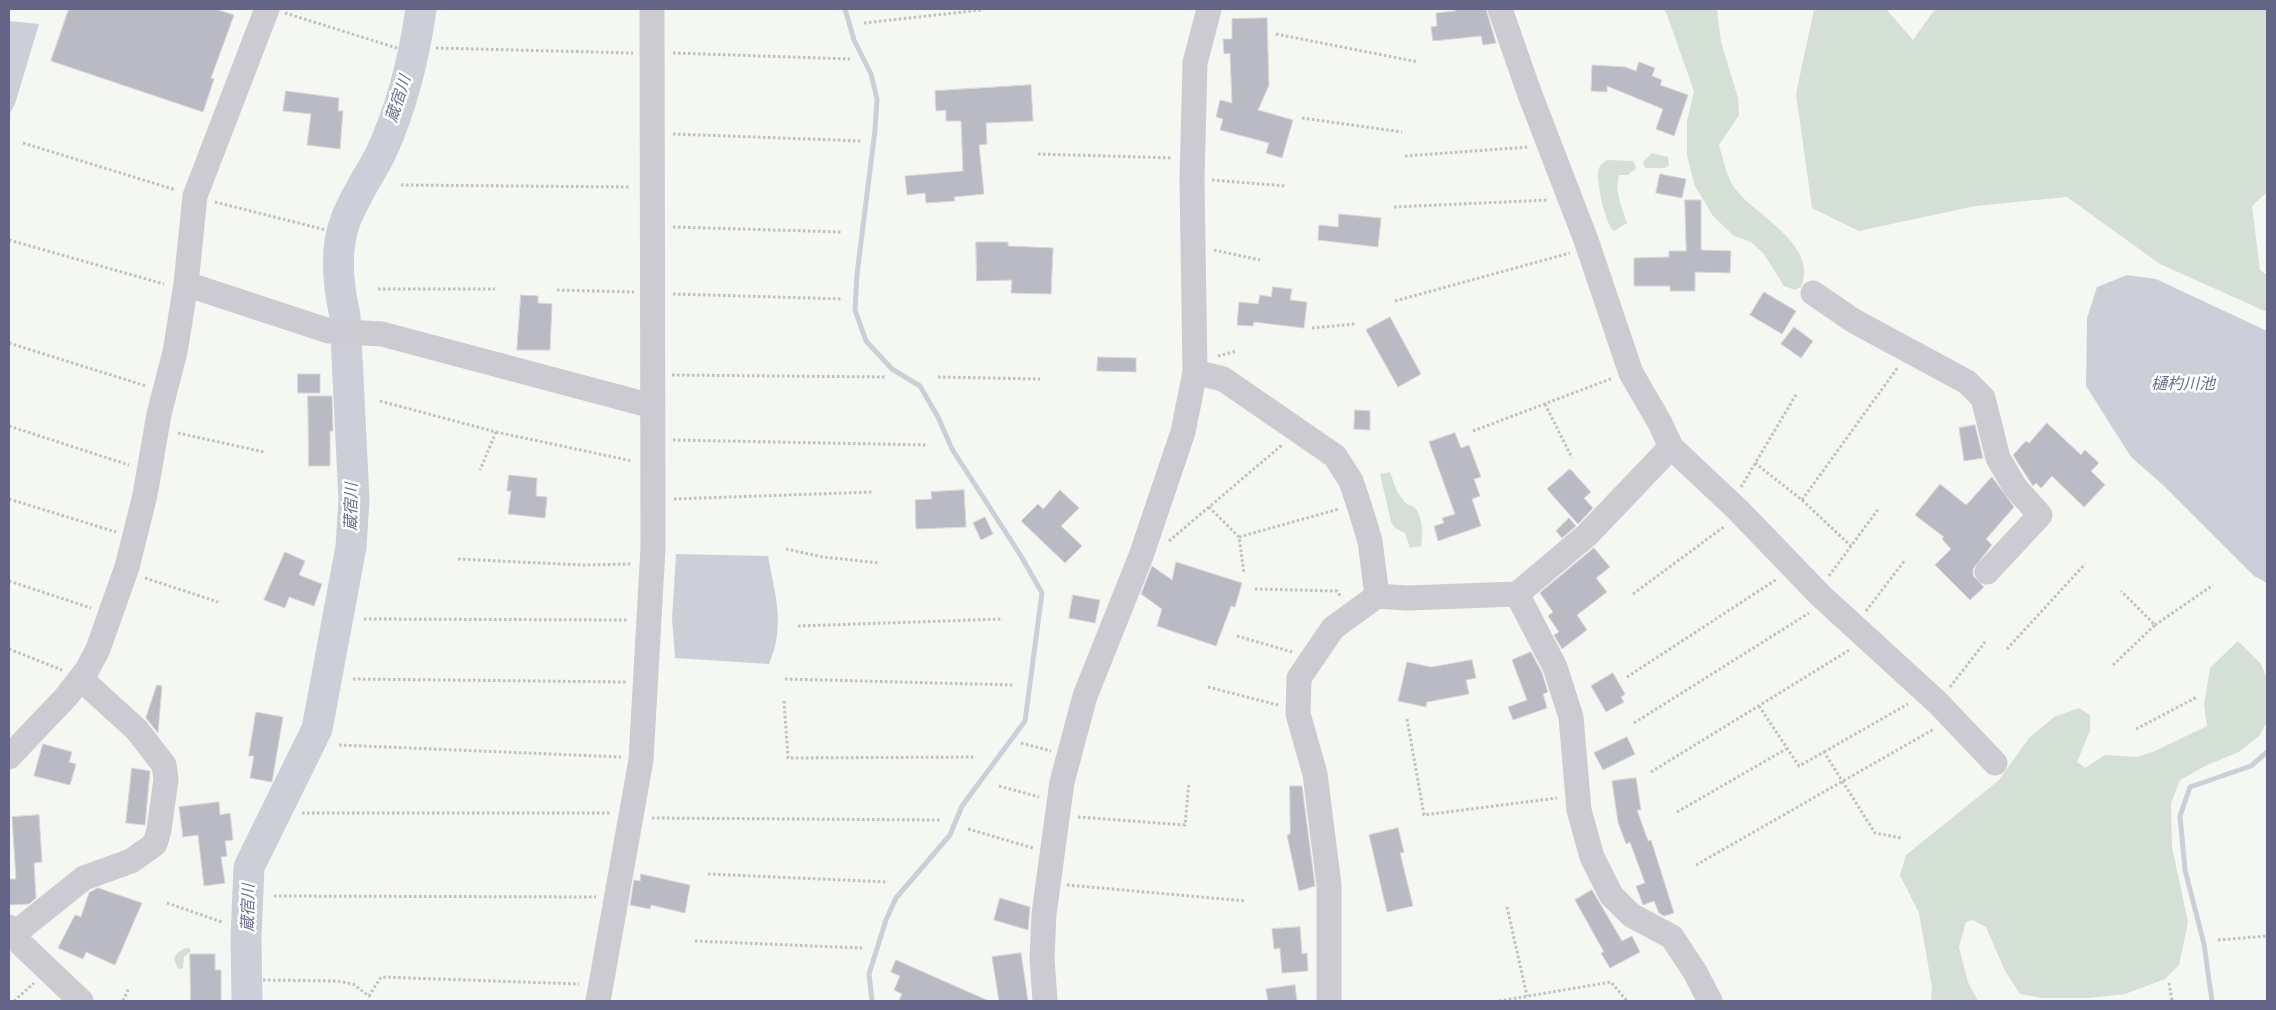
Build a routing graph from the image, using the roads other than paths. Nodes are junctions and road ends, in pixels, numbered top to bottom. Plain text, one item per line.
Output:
1 (652, 9) edge
2 (1209, 9) edge
3 (1500, 9) edge
4 (271, 10) edge
5 (179, 285) junction
6 (1813, 292) dead end
7 (1195, 372) junction
8 (652, 406) junction
9 (1671, 447) junction
10 (1987, 572) dead end
11 (1517, 594) junction
12 (1377, 596) junction
13 (74, 676) junction
14 (9, 757) edge
15 (1995, 763) dead end
16 (11, 930) edge
17 (592, 993) edge
18 (81, 1001) edge
19 (1045, 1001) edge
20 (1329, 1001) edge
21 (1710, 1001) edge

1 - 8 street
2 - 7 street
3 - 9 street
4 - 5 street
5 - 8 street
5 - 13 street
6 - 10 street
7 - 12 street
7 - 19 street
8 - 17 street
9 - 11 street
9 - 15 street
11 - 12 street
11 - 21 street
12 - 20 street
13 - 14 street
13 - 16 street
16 - 18 street

